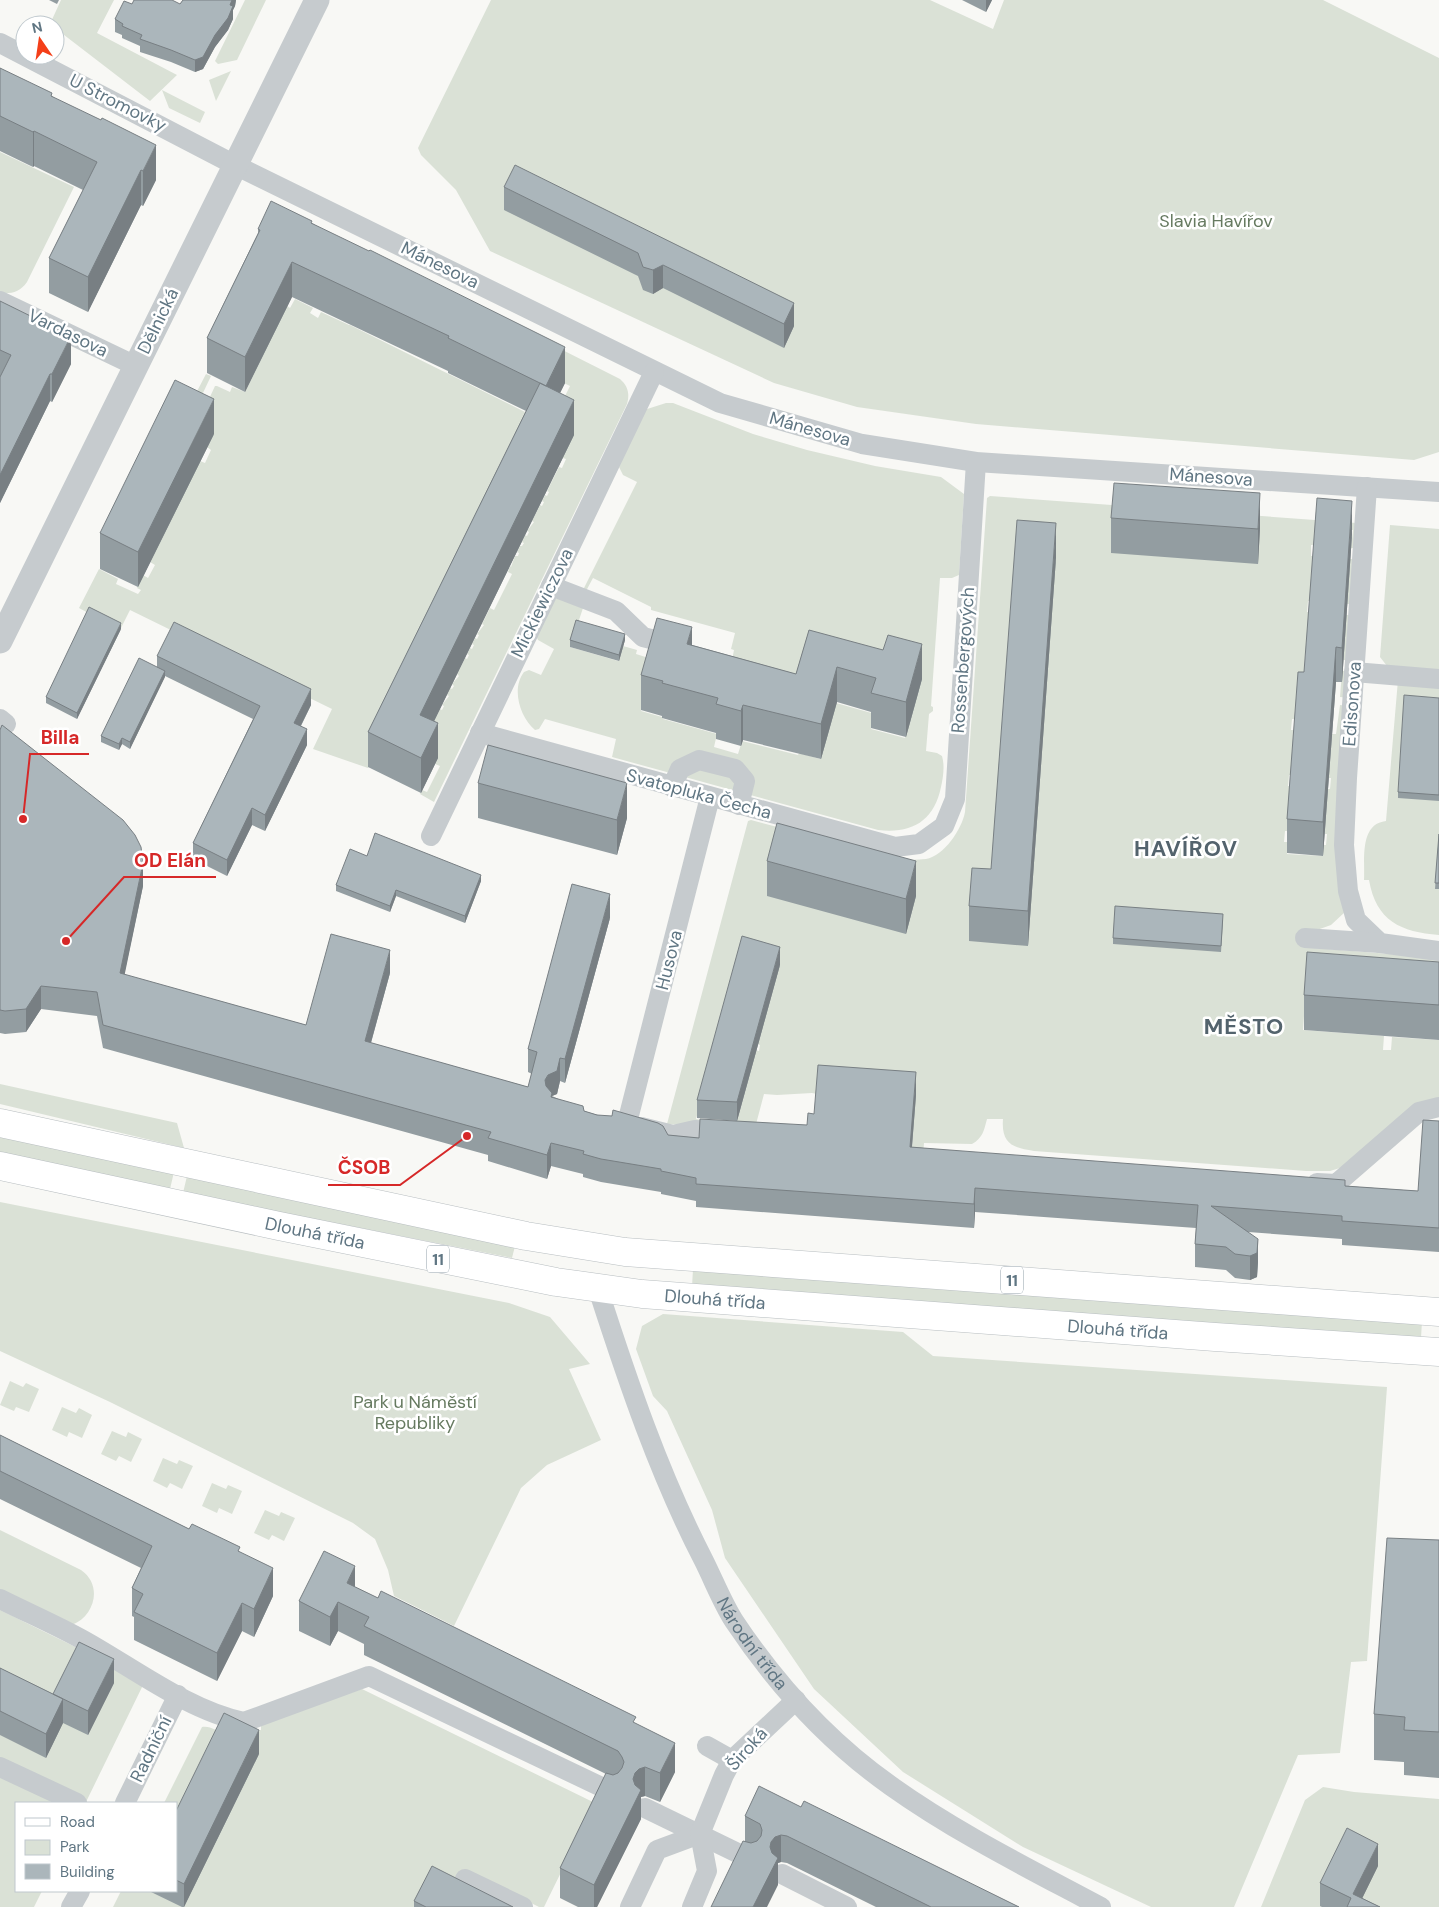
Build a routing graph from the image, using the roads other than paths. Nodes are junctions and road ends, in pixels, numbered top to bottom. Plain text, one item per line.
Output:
1 (317, 0) edge
2 (0, 43) edge
3 (235, 164) junction
4 (0, 301) edge
5 (136, 366) junction
6 (654, 372) junction
7 (976, 462) junction
8 (1367, 487) junction
9 (1439, 492) edge
10 (550, 586) junction
11 (0, 641) edge
12 (697, 650) edge
13 (1354, 672) junction
14 (1439, 679) edge
15 (480, 733) junction
16 (672, 787) junction
17 (710, 797) junction
18 (740, 805) junction
19 (431, 836) dead end
20 (919, 844) joint
21 (1305, 938) dead end
22 (1380, 943) junction
23 (1439, 951) edge
24 (1439, 1107) edge
25 (0, 1123) edge
26 (742, 1133) edge
27 (0, 1166) edge
28 (1300, 1182) edge
29 (565, 1243) junction
30 (598, 1289) junction
31 (1439, 1312) edge
32 (1439, 1352) edge
33 (0, 1599) edge
34 (178, 1695) junction
35 (796, 1700) junction
36 (706, 1746) dead end
37 (732, 1760) junction
38 (0, 1768) edge
39 (612, 1792) edge
40 (75, 1802) edge
41 (125, 1802) edge
42 (644, 1808) dead end
43 (700, 1834) junction
44 (750, 1859) edge
45 (782, 1874) dead end
46 (465, 1879) dead end
47 (80, 1892) edge
48 (72, 1907) edge
49 (523, 1907) edge
50 (630, 1907) edge
51 (692, 1907) edge
52 (847, 1907) edge
53 (1101, 1907) edge

1 - 3 street, Dělnická
2 - 3 street, U Stromovky
3 - 5 street, Dělnická
3 - 6 street, Mánesova
4 - 5 street, Vardasova
5 - 11 street, Dělnická
6 - 7 street, Mánesova
6 - 10 street, Mickiewiczova
7 - 8 street, Mánesova
7 - 20 street, Rossenbergových
8 - 9 street, Mánesova
8 - 13 street, Edisonova
10 - 12 street
10 - 15 street, Mickiewiczova
13 - 14 street
13 - 22 street, Edisonova
15 - 16 street, Svatopluka Čecha
15 - 19 street, Mickiewiczova
16 - 17 street, Svatopluka Čecha
16 - 18 street
17 - 18 street, Svatopluka Čecha
17 - 26 street, Husova
18 - 20 street, Svatopluka Čecha
21 - 22 street
22 - 23 street
24 - 28 street
25 - 29 main road, 11
27 - 30 main road, Dlouhá třída / 11
29 - 30 main road, Národní třída
29 - 31 main road, 11
30 - 32 main road, Dlouhá třída / 11
30 - 35 street, Národní třída
33 - 34 street
34 - 39 street
34 - 41 street, Radniční
35 - 37 street, Široká
35 - 53 street, Národní třída
36 - 37 street
37 - 43 street, Široká
38 - 40 street
42 - 43 street
43 - 44 street
43 - 50 street
43 - 51 street
45 - 52 street
46 - 49 street
47 - 48 street

